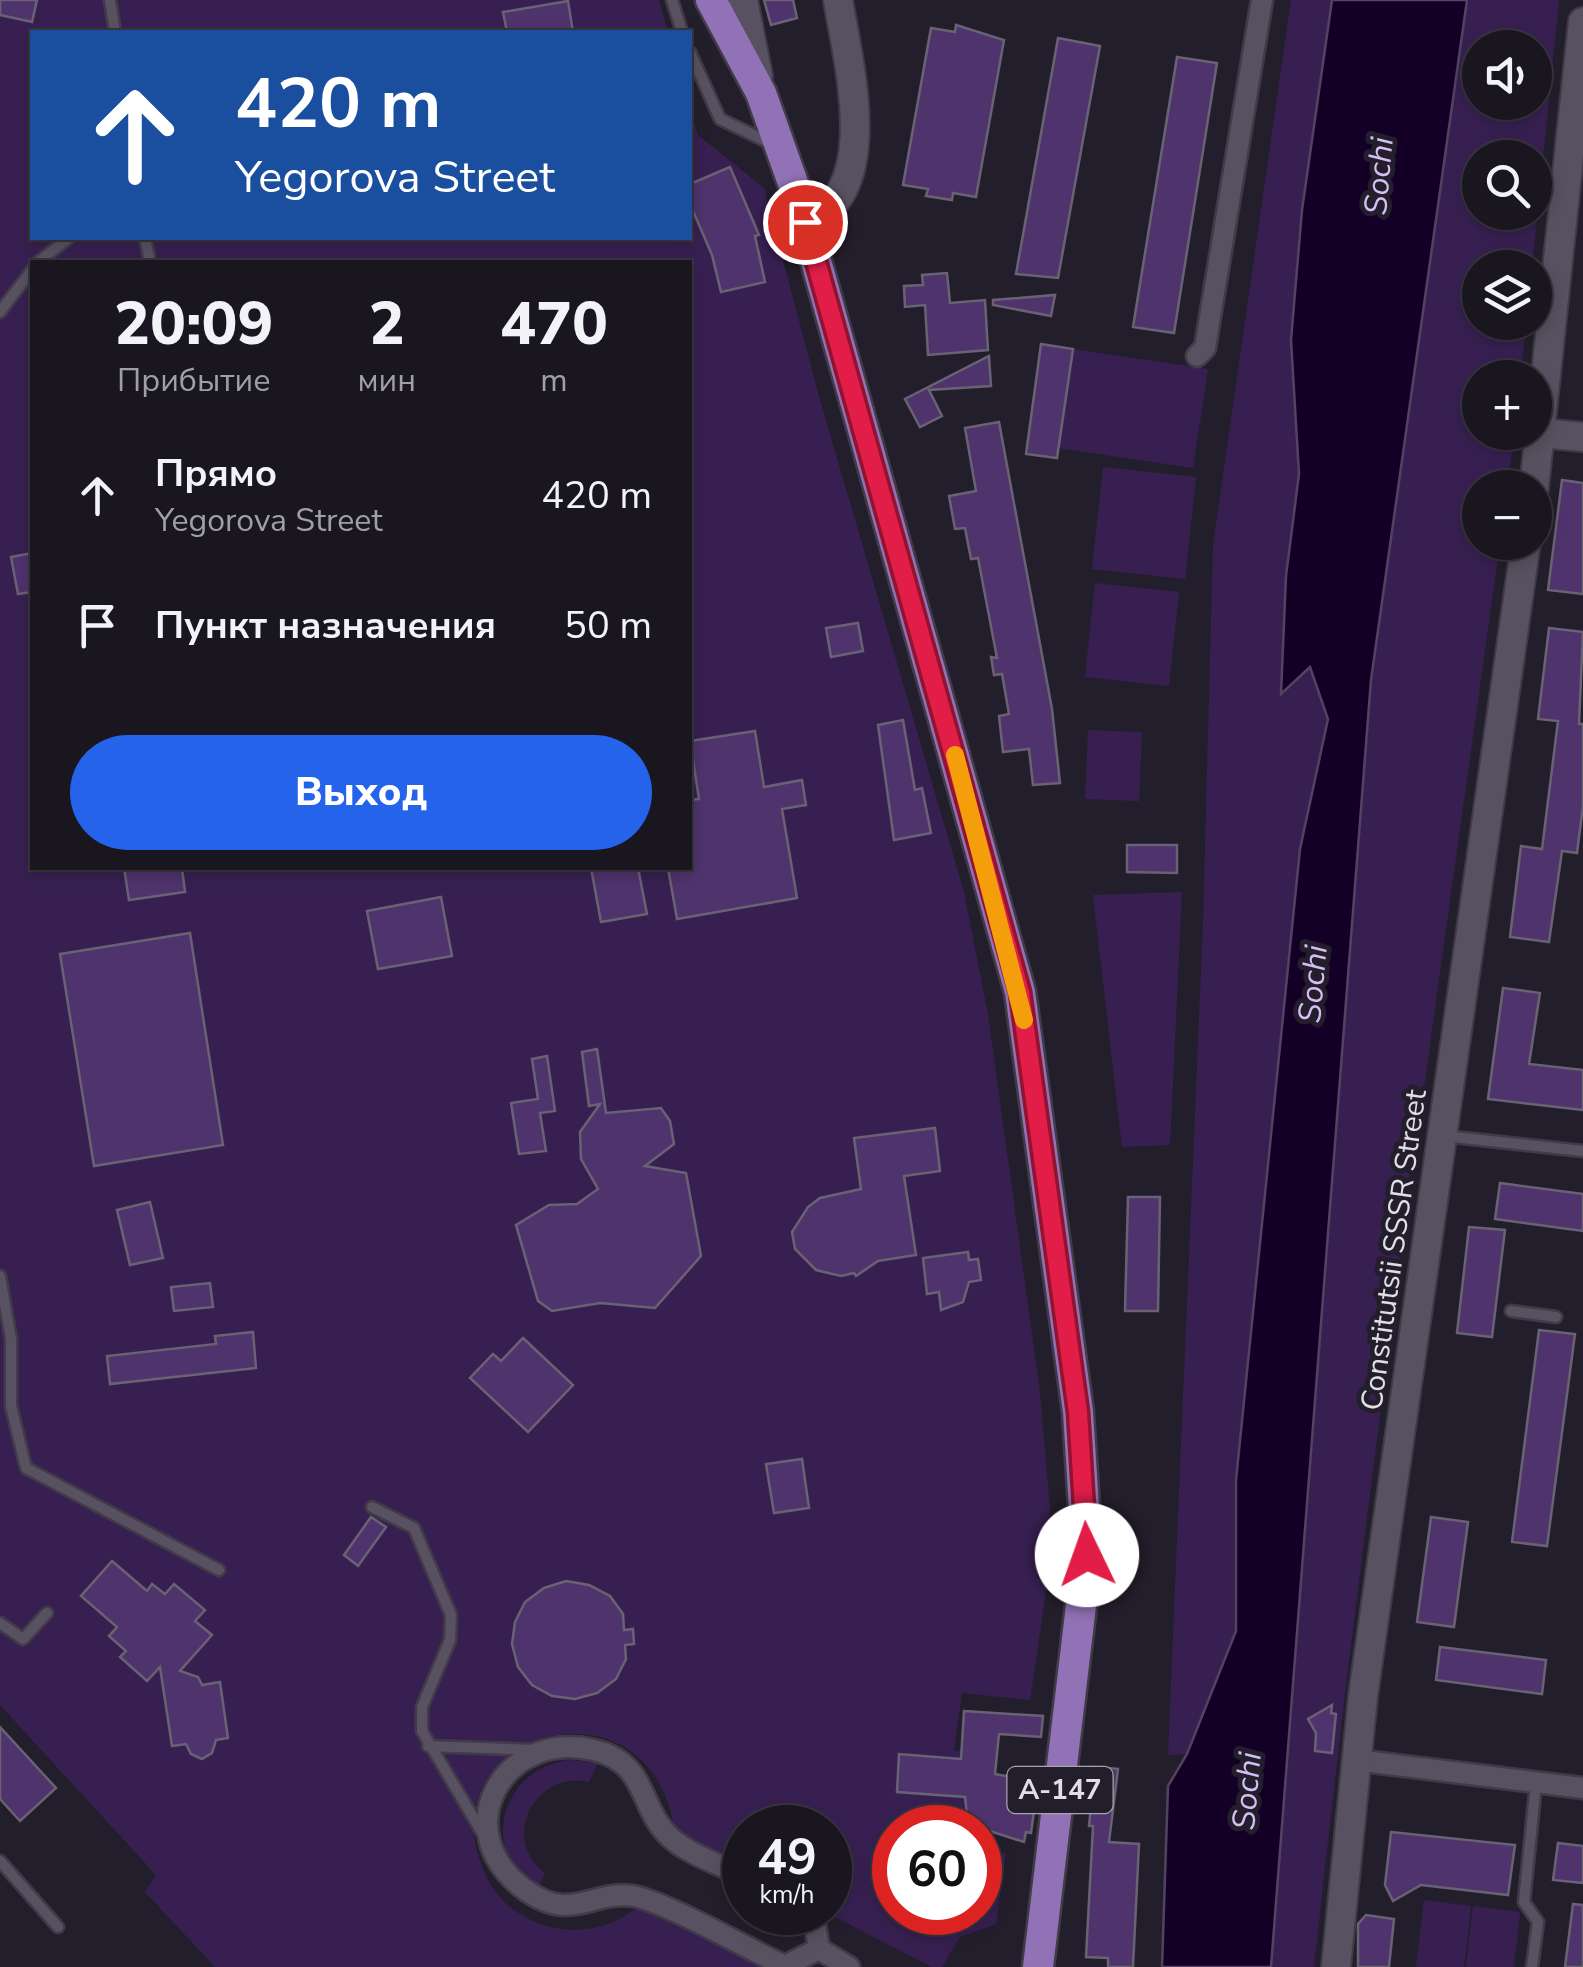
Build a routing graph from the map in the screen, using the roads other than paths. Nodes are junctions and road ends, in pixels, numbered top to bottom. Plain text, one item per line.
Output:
1 (110, 0) edge
2 (672, 0) edge
3 (711, 0) edge
4 (743, 0) edge
5 (838, 0) edge
6 (1262, 0) edge
7 (1583, 22) edge
8 (115, 30) edge
9 (681, 30) edge
10 (692, 56) edge
11 (761, 92) junction
12 (784, 159) junction
13 (805, 222) junction
14 (66, 240) edge
15 (41, 260) edge
16 (30, 273) edge
17 (0, 312) edge
18 (1197, 356) dead end
19 (1549, 360) edge
20 (1552, 434) edge
21 (1583, 437) edge
22 (1523, 560) edge
23 (1443, 1136) junction
24 (1583, 1151) edge
25 (0, 1276) edge
26 (1511, 1311) dead end
27 (1556, 1317) dead end
28 (372, 1506) dead end
29 (219, 1570) dead end
30 (47, 1613) dead end
31 (0, 1623) edge
32 (428, 1746) junction
33 (538, 1750) junction
34 (1355, 1760) junction
35 (1536, 1782) junction
36 (1583, 1788) edge
37 (490, 1845) junction
38 (0, 1861) edge
39 (722, 1865) edge
40 (58, 1927) dead end
41 (817, 1935) edge
42 (819, 1949) junction
43 (841, 1965) edge
44 (1038, 1967) edge
45 (1336, 1967) edge
46 (1532, 1967) edge

1 - 8 lane
2 - 9 lane
3 - 11 main road, А-147
4 - 11 main road, А-147
5 - 13 main road
6 - 18 street
7 - 19 main road
10 - 12 lane
11 - 12 main road, А-147
12 - 13 main road, А-147
13 - 44 main road, А-147
14 - 15 lane
16 - 17 lane
20 - 21 main road
22 - 23 main road, Constitutsii SSSR Street
23 - 24 lane
23 - 34 main road, Constitutsii SSSR Street
25 - 29 lane
26 - 27 lane
28 - 32 lane
30 - 31 lane
32 - 33 lane
32 - 37 lane
33 - 37 street
33 - 39 street
34 - 35 street
34 - 45 main road, Constitutsii SSSR Street
35 - 36 street
35 - 46 lane
37 - 42 street
38 - 40 lane
41 - 42 street
42 - 43 street

